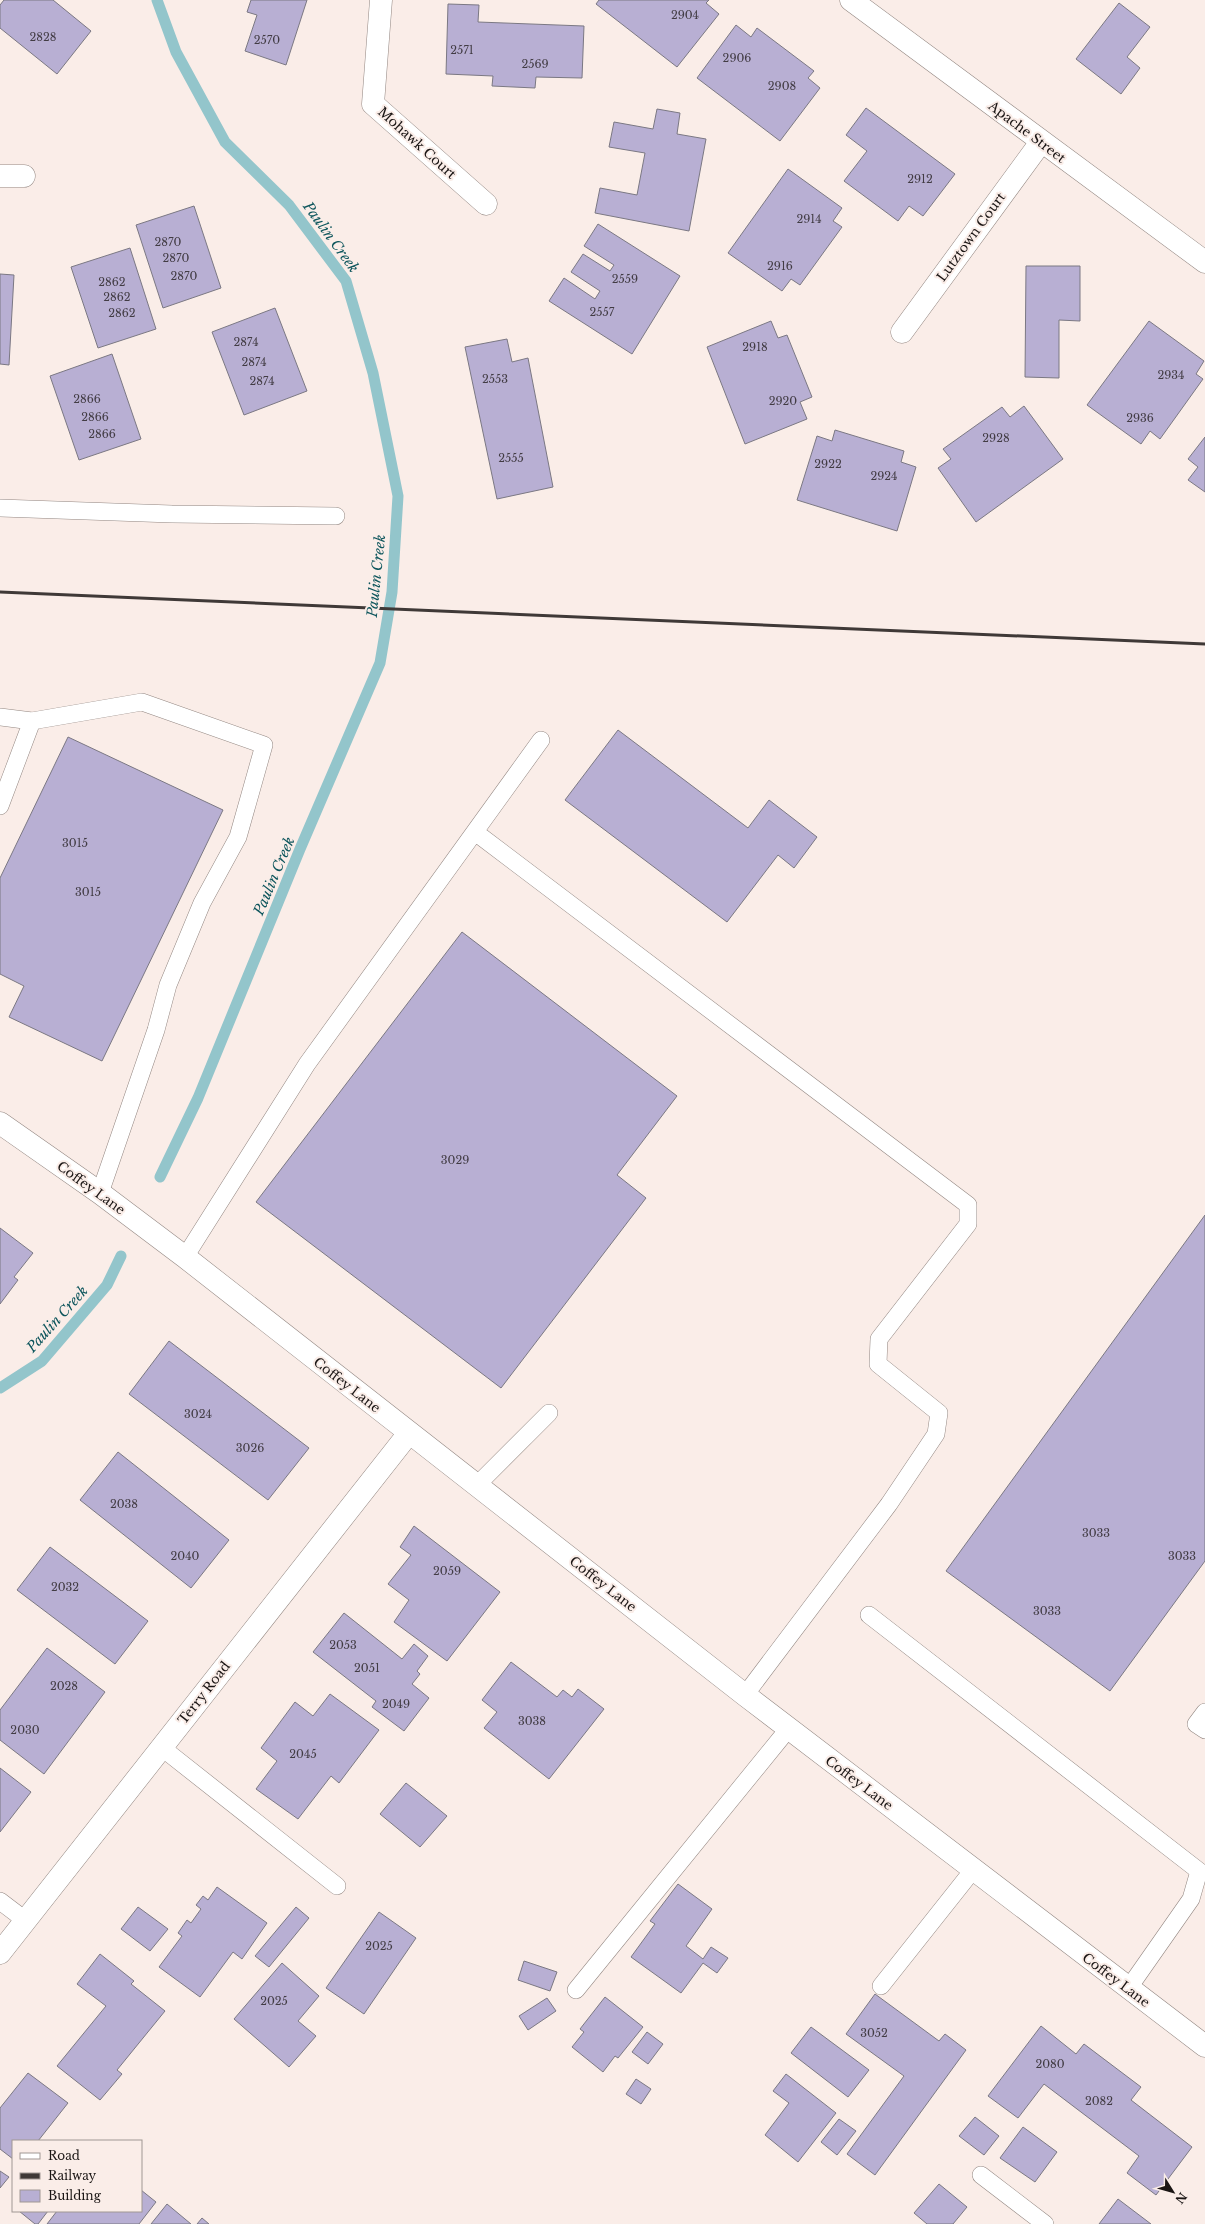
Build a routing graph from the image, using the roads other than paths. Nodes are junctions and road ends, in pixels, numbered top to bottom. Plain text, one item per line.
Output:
1 (382, 0) edge
2 (851, 0) edge
3 (1041, 142) junction
4 (0, 176) edge
5 (24, 176) dead end
6 (486, 204) dead end
7 (1205, 262) edge
8 (902, 332) dead end
9 (0, 508) edge
10 (336, 516) dead end
11 (0, 717) edge
12 (32, 721) junction
13 (541, 740) dead end
14 (0, 806) edge
15 (475, 832) junction
16 (1, 1125) edge
17 (100, 1193) junction
18 (185, 1257) junction
19 (549, 1413) dead end
20 (409, 1433) junction
21 (477, 1485) junction
22 (869, 1615) dead end
23 (745, 1695) junction
24 (1205, 1712) edge
25 (789, 1728) junction
26 (1205, 1730) edge
27 (161, 1747) junction
28 (1202, 1867) edge
29 (972, 1870) junction
30 (337, 1886) dead end
31 (0, 1901) edge
32 (25, 1920) junction
33 (0, 1952) edge
34 (881, 1986) dead end
35 (1128, 1989) junction
36 (576, 1990) dead end
37 (1205, 2046) edge
38 (981, 2175) dead end
39 (1045, 2224) edge

1 - 6 street, Mohawk Court
2 - 3 street, Apache Street
3 - 7 street, Apache Street
3 - 8 street, Lutztown Court
4 - 5 street
9 - 10 lane
11 - 12 lane
12 - 14 lane
12 - 17 lane
13 - 15 lane
15 - 18 lane
15 - 23 lane
16 - 17 street, Coffey Lane
17 - 18 street, Coffey Lane
18 - 20 street, Coffey Lane
19 - 21 lane
20 - 21 street, Coffey Lane
20 - 27 street, Terry Road
21 - 23 street, Coffey Lane
22 - 28 lane
23 - 25 street, Coffey Lane
24 - 26 lane
25 - 29 street, Coffey Lane
25 - 36 lane
27 - 30 lane
27 - 32 street, Terry Road
28 - 35 lane
29 - 34 lane
29 - 35 street, Coffey Lane
31 - 32 lane
32 - 33 street, Terry Road
35 - 37 street, Coffey Lane
38 - 39 lane

